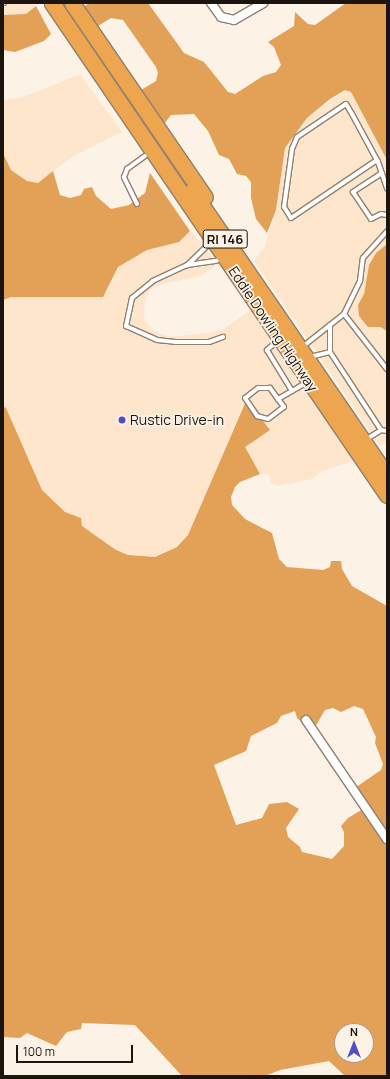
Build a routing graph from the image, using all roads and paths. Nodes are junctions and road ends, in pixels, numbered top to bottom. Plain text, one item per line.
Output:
1 (40, 3) edge
2 (52, 3) edge
3 (63, 3) edge
4 (72, 3) edge
5 (211, 3) edge
6 (262, 3) edge
7 (145, 156) junction
8 (377, 160) junction
9 (382, 173) junction
10 (387, 188) edge
11 (138, 204) dead end
12 (387, 215) edge
13 (387, 231) edge
14 (207, 246) junction
15 (217, 261) junction
16 (187, 265) junction
17 (344, 314) junction
18 (330, 325) junction
19 (223, 337) dead end
20 (275, 343) junction
21 (310, 350) junction
22 (330, 352) junction
23 (387, 368) edge
24 (311, 386) junction
25 (292, 390) junction
26 (278, 399) junction
27 (387, 430) edge
28 (376, 434) junction
29 (387, 461) edge
30 (387, 476) edge
31 (387, 496) edge
32 (306, 720) dead end
33 (387, 839) edge

1 - 7 highway
2 - 24 highway, Eddie Dowling Highway / RI 146
3 - 30 highway, Eddie Dowling Highway / RI 146
4 - 21 highway
5 - 6 street
7 - 11 lane
7 - 14 highway
8 - 8 lane
8 - 9 lane
9 - 10 lane
9 - 12 lane
13 - 17 lane
14 - 15 highway
14 - 16 lane
15 - 16 lane
15 - 20 highway
16 - 19 lane
17 - 18 lane
17 - 23 lane
18 - 21 lane
18 - 22 lane
20 - 24 highway
20 - 25 lane
21 - 22 lane
21 - 28 highway
22 - 28 lane
24 - 25 lane
24 - 31 highway, Eddie Dowling Highway / RI 146
25 - 26 lane
26 - 26 lane
27 - 28 lane
28 - 29 highway
32 - 33 street

